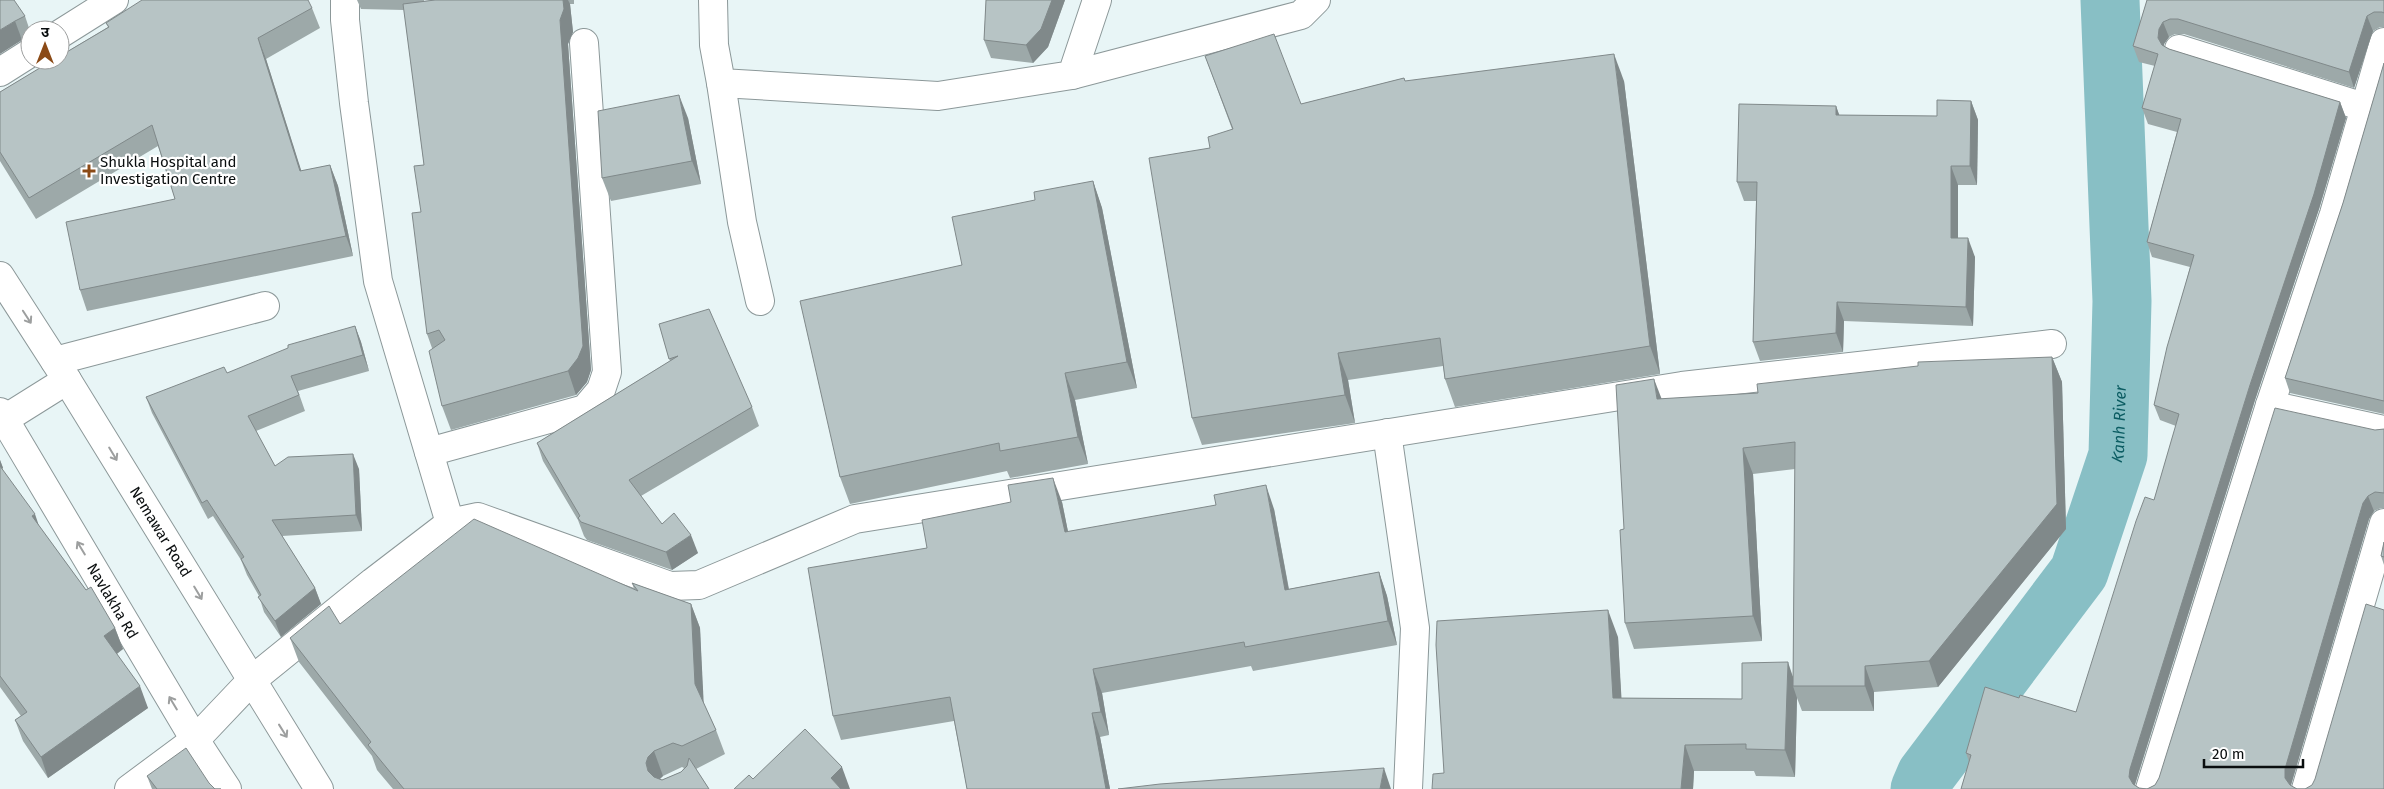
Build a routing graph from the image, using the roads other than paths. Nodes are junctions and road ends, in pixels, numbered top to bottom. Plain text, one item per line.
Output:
1 (114, 0) edge
2 (345, 0) edge
3 (712, 0) edge
4 (1097, 0) edge
5 (1316, 0) edge
6 (70, 28) edge
7 (2384, 42) edge
8 (584, 43) dead end
9 (2179, 49) dead end
10 (20, 59) edge
11 (0, 72) edge
12 (1072, 75) junction
13 (721, 83) junction
14 (2372, 102) edge
15 (0, 276) edge
16 (760, 301) dead end
17 (265, 306) dead end
18 (2052, 344) dead end
19 (61, 370) junction
20 (2270, 405) junction
21 (2, 418) edge
22 (2384, 430) edge
23 (1387, 433) junction
24 (429, 452) junction
25 (450, 523) junction
26 (2384, 523) edge
27 (2376, 576) edge
28 (252, 680) junction
29 (195, 740) junction
30 (129, 789) edge
31 (227, 789) edge
32 (319, 789) edge
33 (1408, 789) edge
34 (2150, 789) edge
35 (2306, 789) edge

1 - 6 street
2 - 24 street
3 - 13 street
4 - 12 street
5 - 12 street
7 - 14 street
8 - 24 street
9 - 14 street
10 - 11 street
12 - 13 street
13 - 16 street
14 - 20 street
15 -> 19 street, Nemawar Road
17 - 19 street
18 - 23 street
19 - 21 street
19 -> 28 street, Nemawar Road
20 - 22 street
20 - 34 street
29 -> 21 street, Navlakha Rd
23 - 25 street
23 - 33 street
24 - 25 street
25 - 28 street
26 - 27 street
27 - 35 street
28 - 29 street
28 -> 32 street, Nemawar Road
29 - 30 street
29 - 31 street, Navlakha Rd

